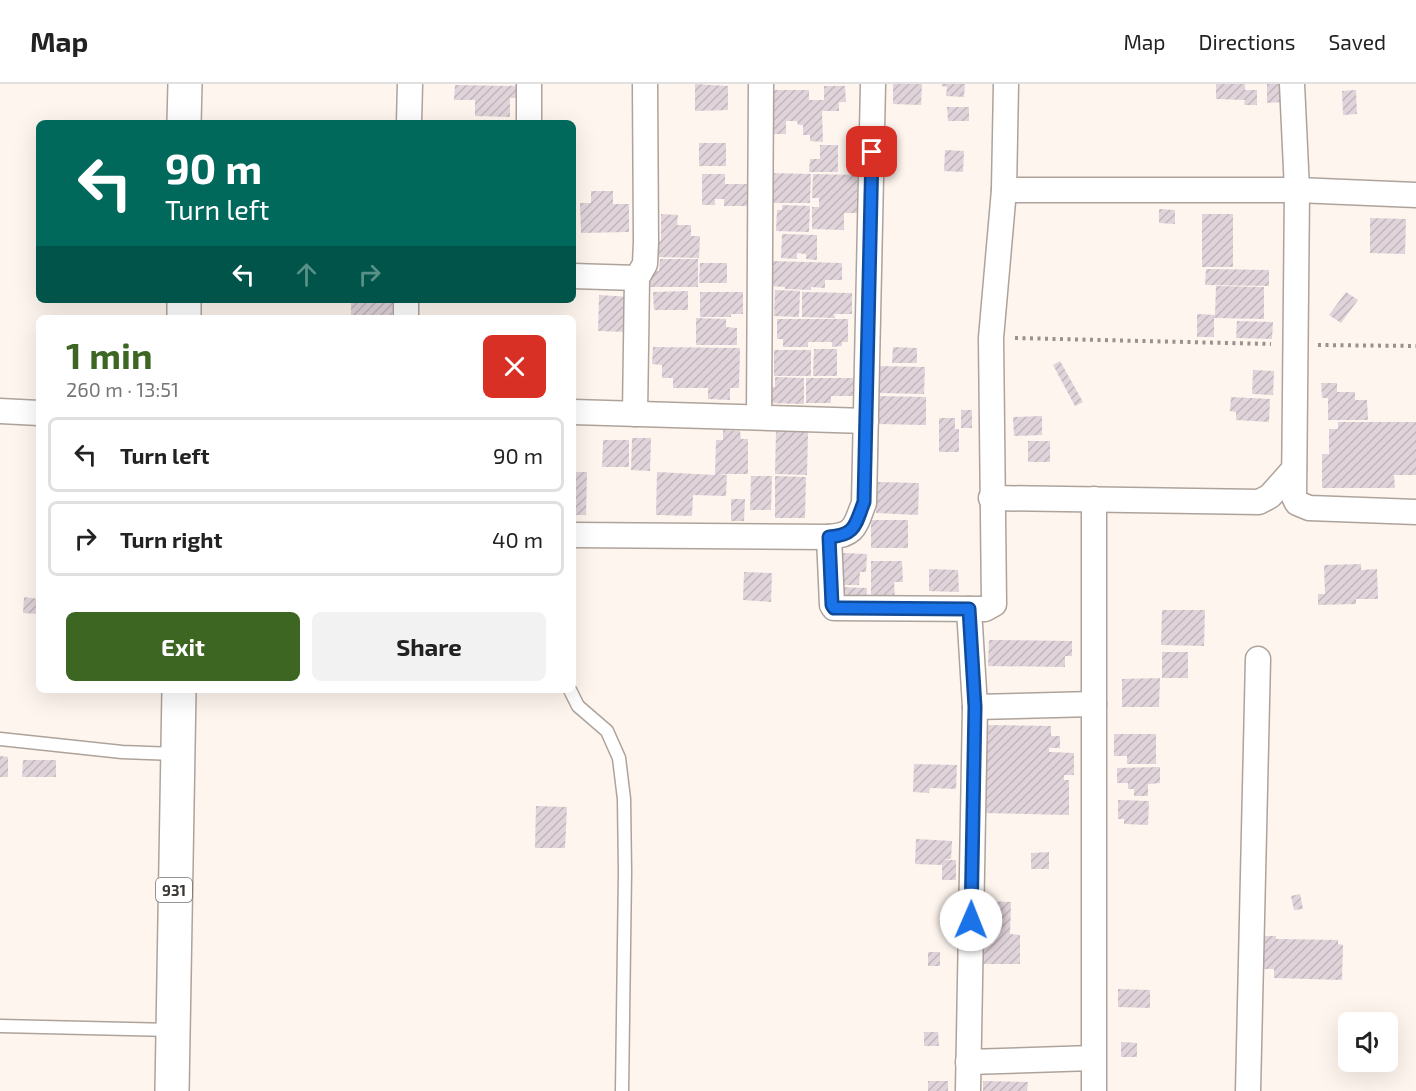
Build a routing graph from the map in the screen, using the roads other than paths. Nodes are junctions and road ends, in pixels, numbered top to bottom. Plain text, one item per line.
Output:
1 (185, 84) edge
2 (410, 84) edge
3 (529, 84) edge
4 (645, 84) edge
5 (761, 84) edge
6 (873, 84) edge
7 (1006, 84) edge
8 (1292, 84) edge
9 (184, 120) edge
10 (409, 120) edge
11 (529, 120) edge
12 (1004, 190) junction
13 (1297, 190) junction
14 (1416, 195) edge
15 (576, 276) edge
16 (637, 278) junction
17 (0, 411) edge
18 (36, 412) edge
19 (576, 412) edge
20 (636, 414) junction
21 (759, 417) junction
22 (866, 421) junction
23 (1294, 469) junction
24 (991, 498) junction
25 (1094, 498) junction
26 (1416, 512) edge
27 (576, 535) edge
28 (829, 537) junction
29 (969, 609) junction
30 (1258, 659) dead end
31 (179, 693) edge
32 (572, 693) edge
33 (1094, 704) junction
34 (975, 707) junction
35 (0, 740) edge
36 (177, 754) junction
37 (0, 1026) edge
38 (172, 1030) junction
39 (1093, 1059) junction
40 (968, 1062) junction
41 (172, 1091) edge
42 (622, 1091) edge
43 (968, 1091) edge
44 (1094, 1091) edge
45 (1248, 1091) edge

1 - 9 highway
2 - 10 street
3 - 11 street
4 - 16 street
5 - 21 street
6 - 22 street
7 - 12 street
8 - 13 street
12 - 13 street
12 - 24 street
13 - 14 street
13 - 23 street
15 - 16 street
16 - 20 street
17 - 18 street
19 - 20 street
20 - 21 street
21 - 22 street
22 - 28 street
23 - 25 street
23 - 26 street
24 - 25 street
24 - 29 street
25 - 33 street
27 - 28 street
28 - 29 street
29 - 34 street
30 - 45 street
31 - 36 highway, 931
32 - 42 lane
33 - 34 street
33 - 39 street
34 - 40 street
35 - 36 lane
36 - 38 highway, 931
37 - 38 lane
38 - 41 highway, 931
39 - 40 street
39 - 44 street
40 - 43 street

